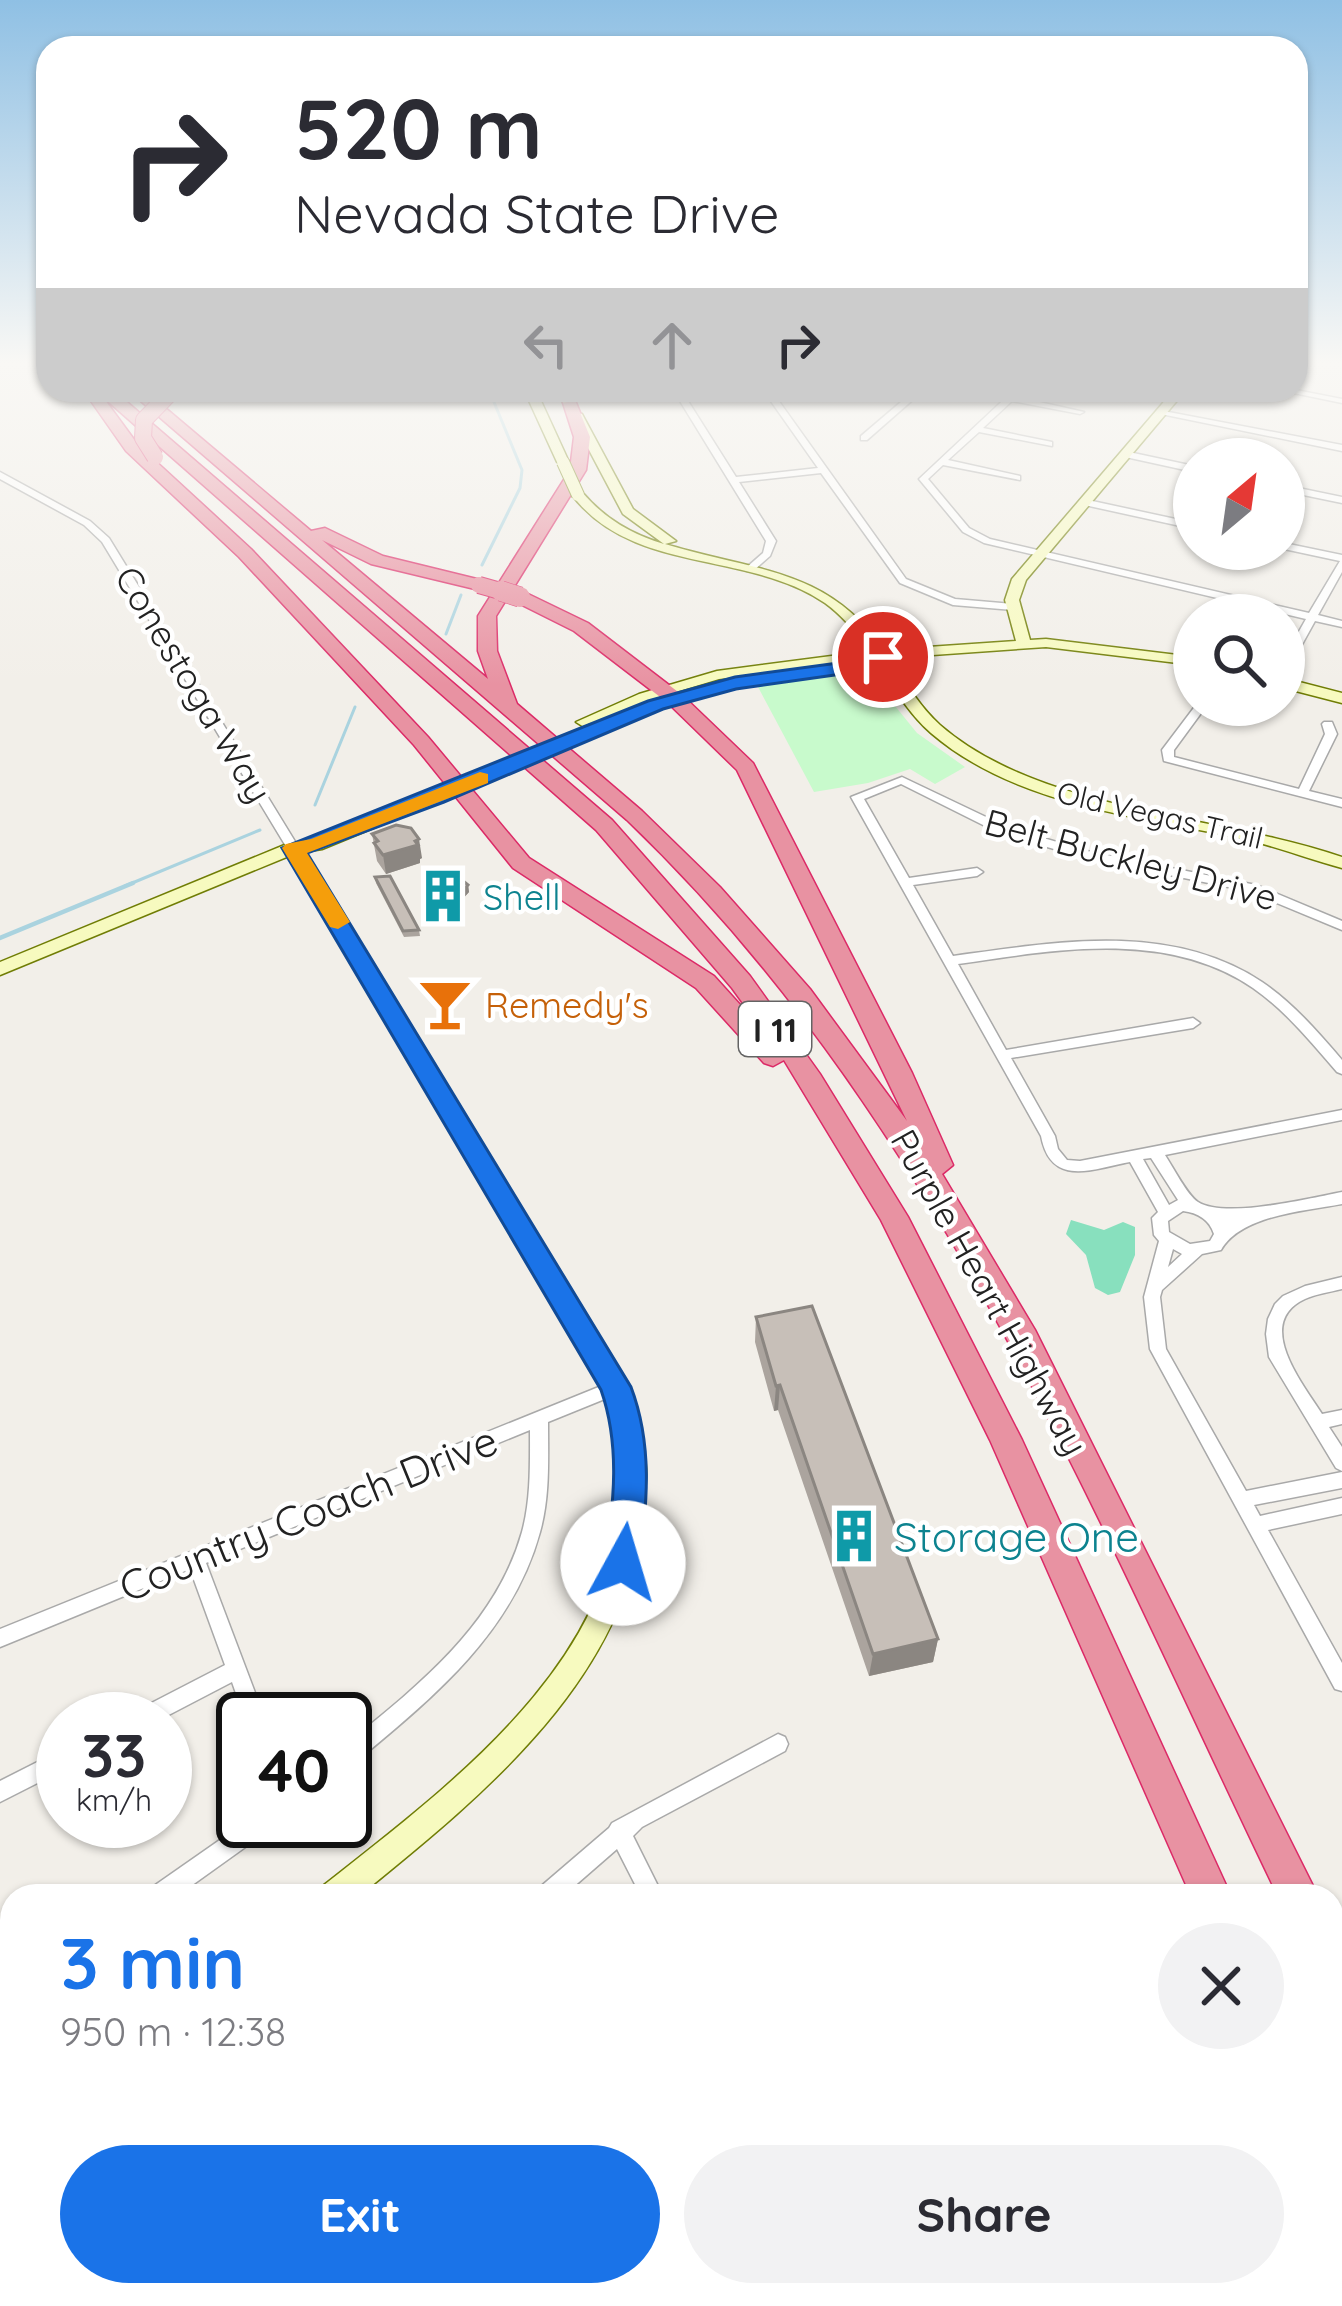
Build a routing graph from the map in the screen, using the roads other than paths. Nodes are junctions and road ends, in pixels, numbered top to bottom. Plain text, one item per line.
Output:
1 (155, 470) edge
2 (169, 470) edge
3 (195, 470) edge
4 (230, 470) edge
5 (240, 470) edge
6 (566, 470) edge
7 (576, 470) edge
8 (606, 470) edge
9 (728, 470) edge
10 (823, 470) joint
11 (934, 470) edge
12 (978, 470) edge
13 (1111, 470) edge
14 (0, 475) edge
15 (1017, 478) dead end
16 (734, 479) junction
17 (1305, 492) edge
18 (1342, 500) edge
19 (1083, 502) junction
20 (1173, 521) edge
21 (1305, 551) edge
22 (692, 552) junction
23 (1038, 553) junction
24 (1342, 561) edge
25 (750, 569) junction
26 (1013, 607) junction
27 (1311, 616) junction
28 (1342, 624) edge
29 (1305, 628) edge
30 (1024, 643) junction
31 (883, 657) junction
32 (1173, 658) edge
33 (1305, 688) edge
34 (448, 690) junction
35 (669, 694) junction
36 (1342, 698) edge
37 (517, 716) junction
38 (1328, 724) dead end
39 (1186, 726) edge
40 (466, 778) junction
41 (1303, 792) junction
42 (1342, 803) edge
43 (293, 848) junction
44 (1342, 863) edge
45 (977, 872) dead end
46 (905, 882) junction
47 (1342, 926) edge
48 (950, 962) junction
49 (0, 970) edge
50 (1193, 1023) dead end
51 (1003, 1055) junction
52 (1342, 1069) edge
53 (1342, 1115) edge
54 (1154, 1150) junction
55 (1133, 1154) junction
56 (1342, 1198) edge
57 (1190, 1206) junction
58 (1165, 1211) junction
59 (1208, 1212) junction
60 (1262, 1213) junction
61 (1222, 1234) junction
62 (1167, 1240) junction
63 (974, 1248) junction
64 (1196, 1251) junction
65 (1342, 1283) edge
66 (1158, 1285) junction
67 (616, 1387) junction
68 (1342, 1417) edge
69 (539, 1419) junction
70 (1317, 1422) junction
71 (1006, 1440) junction
72 (1342, 1463) edge
73 (1342, 1480) edge
74 (1241, 1500) junction
75 (1342, 1506) edge
76 (1255, 1525) junction
77 (195, 1558) junction
78 (0, 1638) edge
79 (236, 1670) junction
80 (1342, 1682) edge
81 (245, 1692) edge
82 (192, 1693) edge
83 (372, 1734) edge
84 (778, 1744) dead end
85 (36, 1773) edge
86 (0, 1792) edge
87 (619, 1830) junction
88 (227, 1848) edge
89 (176, 1884) edge
90 (349, 1884) edge
91 (560, 1884) edge
92 (646, 1884) edge
93 (1206, 1884) edge
94 (1292, 1884) edge

1 - 40 highway
2 - 34 highway, bridge
3 - 34 highway, Purple Heart Highway / I 11
4 - 37 highway, Purple Heart Highway / I 11
5 - 35 highway, bridge
6 - 22 street, bridge
7 - 37 highway
8 - 22 street
9 - 16 street
10 - 16 street
10 - 26 street
11 - 23 street
12 - 15 street
13 - 19 street
14 - 43 street, Conestoga Way
16 - 25 street
17 - 18 street
19 - 20 street
19 - 23 street
21 - 24 street
22 - 25 street, Old Vegas Trail
23 - 26 street
23 - 27 street
24 - 27 street
25 - 31 street, Old Vegas Trail
26 - 30 street
27 - 28 street
27 - 29 street
30 - 31 street
30 - 32 street
31 - 35 street
31 - 44 street, Old Vegas Trail
33 - 36 street
34 - 71 highway, Purple Heart Highway / I 11
35 - 40 street, bridge
35 - 63 highway
37 - 63 highway, Purple Heart Highway / I 11
38 - 41 street
39 - 41 street
40 - 43 street
40 - 71 highway
41 - 42 street
43 - 49 street
43 - 67 street, Conestoga Way
45 - 46 street
46 - 47 street, Belt Buckley Drive
46 - 48 street
48 - 51 street
48 - 52 street
50 - 51 street
51 - 55 street
53 - 54 street
54 - 55 street
54 - 57 street
55 - 58 street
56 - 60 street
57 - 58 street
57 - 59 street
58 - 62 street
59 - 60 street
59 - 61 street
60 - 61 street
61 - 64 street
62 - 64 street
62 - 66 street
63 - 94 highway, Purple Heart Highway / I 11
64 - 66 street
65 - 70 street
66 - 74 street
67 - 69 street, Country Coach Drive
67 - 90 street, Conestoga Way
68 - 70 street
69 - 77 street, Country Coach Drive
69 - 83 street
70 - 72 street
71 - 93 highway, Purple Heart Highway / I 11
73 - 74 street
74 - 76 street
75 - 76 street
76 - 80 street
77 - 78 street, Country Coach Drive
77 - 79 street
79 - 81 street
79 - 82 street
84 - 87 street
85 - 86 street
87 - 91 street
87 - 92 street
88 - 89 street

